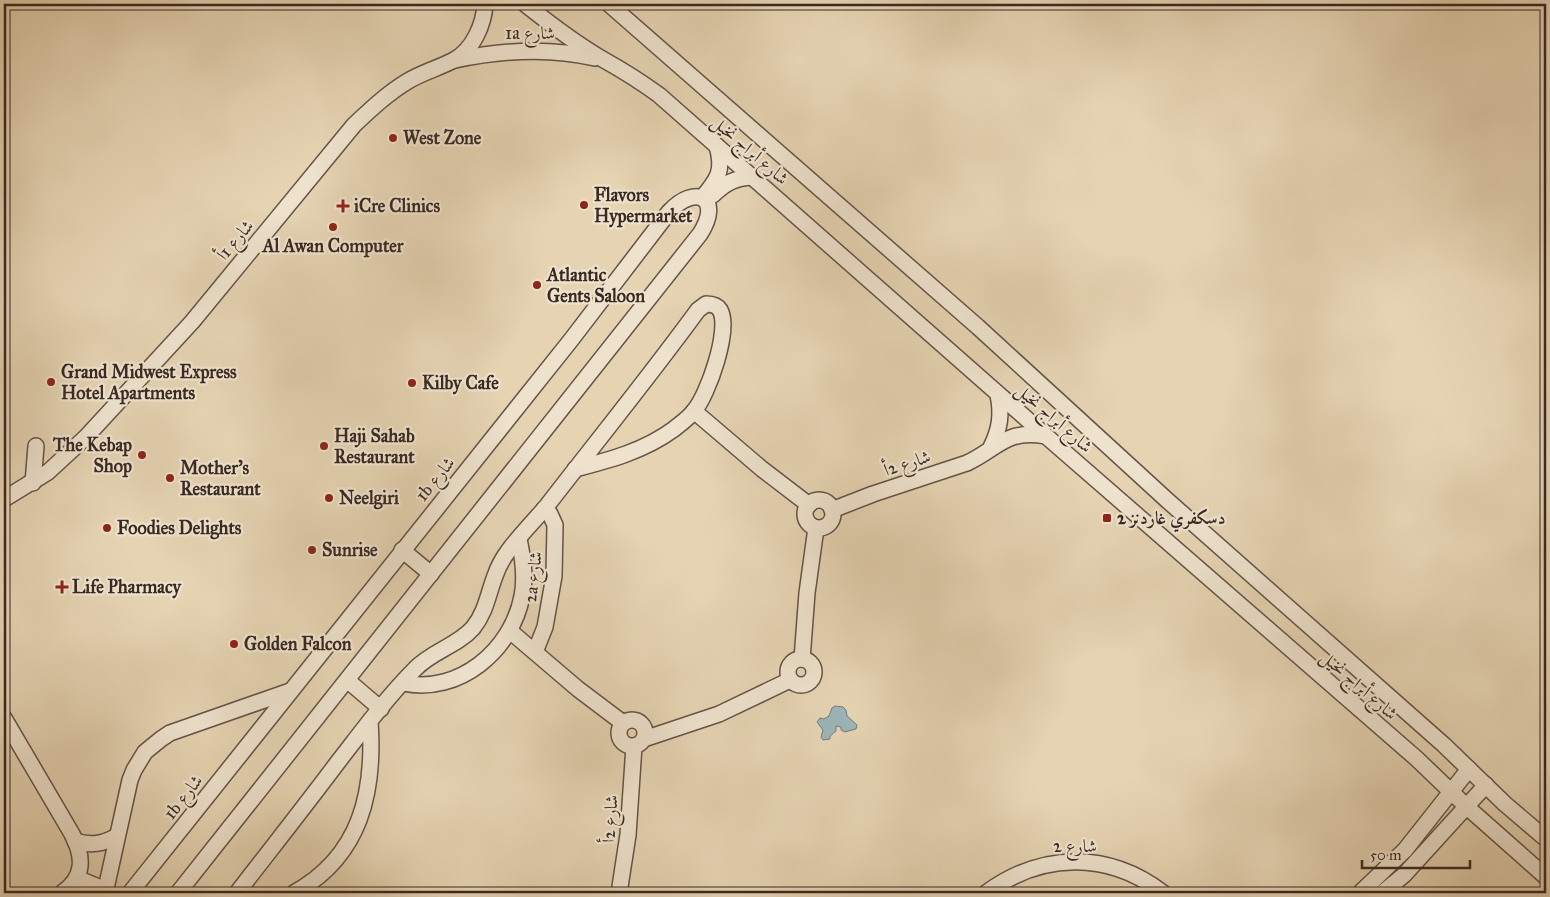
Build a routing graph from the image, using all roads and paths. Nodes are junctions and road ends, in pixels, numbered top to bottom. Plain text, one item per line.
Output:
1 (485, 4) edge
2 (525, 4) edge
3 (609, 4) edge
4 (455, 60) junction
5 (605, 60) junction
6 (717, 146) junction
7 (752, 177) junction
8 (704, 200) junction
9 (998, 395) junction
10 (694, 411) junction
11 (1046, 436) junction
12 (36, 446) dead end
13 (991, 447) junction
14 (575, 469) junction
15 (33, 483) junction
16 (4, 499) edge
17 (809, 505) junction
18 (544, 509) junction
19 (832, 510) junction
20 (816, 528) junction
21 (519, 539) junction
22 (402, 550) junction
23 (431, 574) junction
24 (510, 631) junction
25 (535, 652) junction
26 (802, 659) junction
27 (347, 680) junction
28 (790, 680) junction
29 (403, 683) junction
30 (291, 691) junction
31 (380, 709) junction
32 (4, 718) edge
33 (370, 720) junction
34 (623, 723) junction
35 (639, 743) junction
36 (1469, 769) junction
37 (1486, 785) junction
38 (1451, 792) junction
39 (1467, 807) junction
40 (118, 836) junction
41 (1546, 839) edge
42 (76, 841) junction
43 (1546, 877) edge
44 (76, 878) junction
45 (62, 893) edge
46 (105, 893) edge
47 (130, 893) edge
48 (178, 893) edge
49 (237, 893) edge
50 (294, 893) edge
51 (619, 893) edge
52 (986, 893) edge
53 (1163, 893) edge
54 (1360, 893) edge
55 (1382, 893) edge

1 - 4 street, شارع 1أ
2 - 5 street, شارع أبراج نخيل
3 - 36 street, شارع أبراج نخيل
4 - 5 street, 1a شارع
4 - 15 street, شارع 1أ
5 - 6 street, شارع أبراج نخيل
6 - 7 street, شارع أبراج نخيل
6 - 8 street
7 - 8 street
7 - 9 street, شارع أبراج نخيل
8 - 22 street, 1b شارع
8 - 23 street
9 - 11 street, شارع أبراج نخيل
9 - 13 street
10 - 14 street
10 - 14 street
10 - 17 street
11 - 13 street, شارع 2أ
11 - 38 street, شارع أبراج نخيل
12 - 15 street
13 - 19 street, شارع 2أ
14 - 18 street
15 - 16 street, شارع 1أ
17 - 19 street
17 - 20 street
18 - 21 street
18 - 25 street, 2a شارع
19 - 20 street
20 - 26 street
21 - 24 street
21 - 29 street
22 - 23 street
22 - 30 street, 1b شارع
23 - 27 street
24 - 25 street
24 - 29 street
25 - 34 street
26 - 28 street
26 - 28 street
27 - 31 street
27 - 48 street
28 - 35 street
29 - 31 street
30 - 40 street
30 - 47 street, 1b شارع
31 - 33 street
32 - 42 street
33 - 49 street
33 - 50 street
34 - 35 street
34 - 35 street
35 - 51 street, شارع 2أ
36 - 37 street, شارع أبراج نخيل
36 - 38 street
37 - 39 street
37 - 41 street, شارع أبراج نخيل
38 - 39 street, شارع أبراج نخيل
38 - 54 street
39 - 43 street, شارع أبراج نخيل
39 - 55 street
40 - 42 street
40 - 46 street
42 - 44 street
44 - 45 street
44 - 46 street
52 - 53 street, شارع 2

